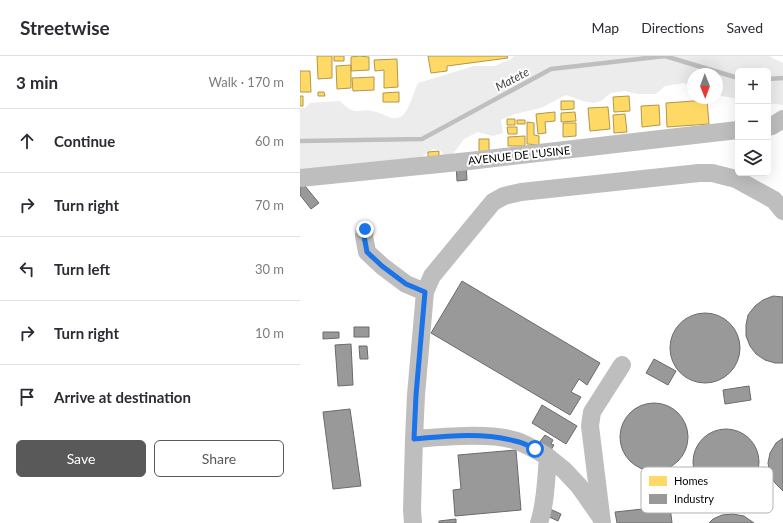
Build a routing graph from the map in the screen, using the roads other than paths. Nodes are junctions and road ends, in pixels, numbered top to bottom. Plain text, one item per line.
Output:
1 (783, 119) edge
2 (771, 126) edge
3 (735, 130) edge
4 (300, 178) edge
5 (783, 211) edge
6 (365, 229) dead end
7 (425, 292) junction
8 (622, 365) dead end
9 (414, 439) junction
10 (548, 457) junction
11 (602, 521) edge
12 (413, 523) edge
13 (539, 523) edge

1 - 2 street
3 - 4 street, AVENUE DE L'USINE
5 - 7 street
6 - 7 street
7 - 9 street
8 - 11 street
9 - 10 street
9 - 12 street
10 - 11 street
10 - 13 street

